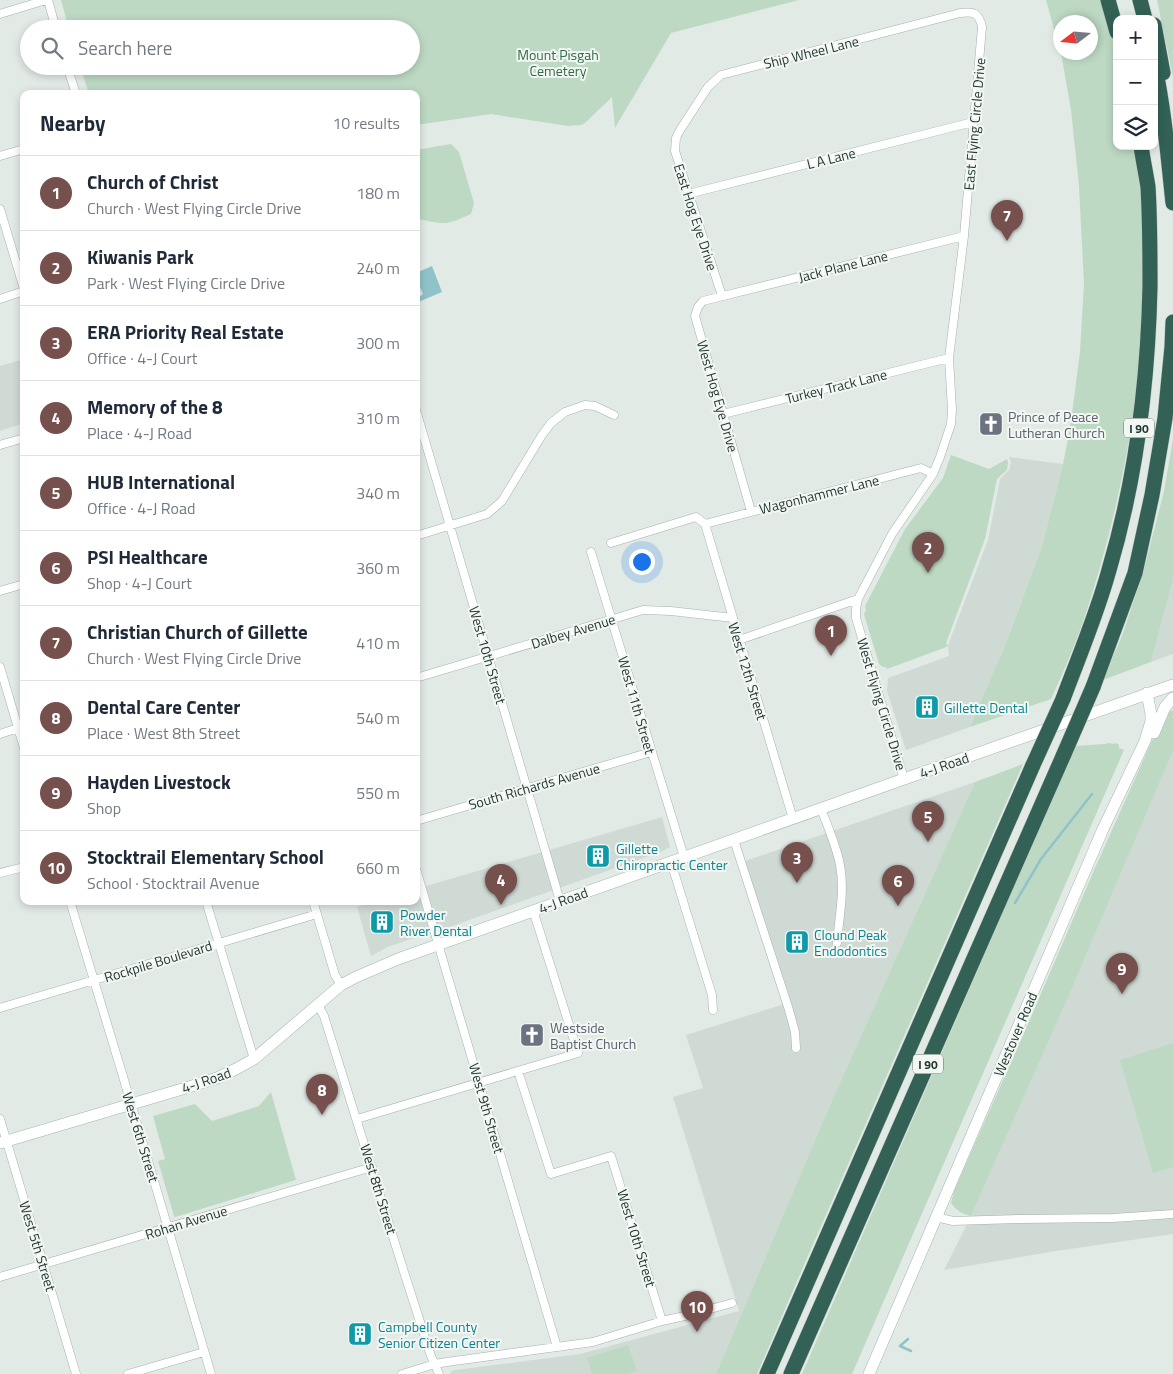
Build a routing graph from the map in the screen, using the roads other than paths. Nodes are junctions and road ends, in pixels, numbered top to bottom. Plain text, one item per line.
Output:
1 (47, 0) edge
2 (1108, 0) edge
3 (1114, 0) edge
4 (1140, 0) edge
5 (1150, 0) edge
6 (0, 14) edge
7 (976, 14) joint
8 (1118, 15) edge
9 (1144, 15) edge
10 (1152, 15) edge
11 (1113, 18) edge
12 (53, 20) edge
13 (1158, 47) edge
14 (70, 75) edge
15 (1158, 82) edge
16 (75, 90) edge
17 (974, 122) junction
18 (676, 138) joint
19 (1173, 141) edge
20 (20, 150) edge
21 (1142, 150) edge
22 (0, 156) edge
23 (688, 194) junction
24 (1173, 203) edge
25 (0, 209) edge
26 (964, 236) junction
27 (20, 276) edge
28 (20, 292) edge
29 (722, 296) junction
30 (0, 299) edge
31 (1173, 322) edge
32 (949, 358) junction
33 (724, 414) junction
34 (614, 415) dead end
35 (420, 424) edge
36 (20, 439) edge
37 (0, 445) edge
38 (933, 474) junction
39 (751, 511) junction
40 (705, 524) junction
41 (450, 526) junction
42 (420, 535) edge
43 (611, 543) dead end
44 (591, 552) dead end
45 (20, 585) edge
46 (0, 591) edge
47 (858, 599) junction
48 (733, 618) junction
49 (612, 619) junction
50 (739, 640) junction
51 (488, 656) junction
52 (0, 668) edge
53 (420, 677) edge
54 (1173, 685) edge
55 (1147, 693) junction
56 (1173, 698) edge
57 (20, 724) edge
58 (20, 727) edge
59 (0, 734) edge
60 (1145, 741) junction
61 (651, 752) junction
62 (904, 779) junction
63 (527, 788) junction
64 (821, 809) junction
65 (420, 819) edge
66 (792, 819) junction
67 (734, 840) junction
68 (684, 857) junction
69 (671, 862) junction
70 (20, 867) edge
71 (0, 874) edge
72 (420, 883) edge
73 (560, 901) junction
74 (71, 905) edge
75 (207, 905) edge
76 (314, 905) edge
77 (533, 910) junction
78 (317, 914) junction
79 (218, 943) junction
80 (837, 943) dead end
81 (438, 945) junction
82 (94, 980) junction
83 (341, 986) junction
84 (318, 1004) junction
85 (0, 1008) edge
86 (713, 1010) dead end
87 (796, 1048) dead end
88 (254, 1059) junction
89 (518, 1071) junction
90 (479, 1083) junction
91 (131, 1104) junction
92 (0, 1119) edge
93 (357, 1119) junction
94 (3, 1142) edge
95 (372, 1167) junction
96 (1173, 1214) edge
97 (936, 1217) junction
98 (168, 1228) junction
99 (43, 1264) junction
100 (0, 1278) edge
101 (732, 1302) dead end
102 (662, 1321) junction
103 (557, 1347) junction
104 (204, 1352) junction
105 (435, 1364) junction
106 (76, 1374) edge
107 (128, 1374) edge
108 (211, 1374) edge
109 (402, 1374) edge
110 (439, 1374) edge
111 (767, 1374) edge
112 (791, 1374) edge
113 (869, 1374) edge

1 - 6 street
1 - 12 street
2 - 11 highway
3 - 8 highway
4 - 9 highway
5 - 10 highway
7 - 17 street, East Flying Circle Drive
7 - 18 street, Ship Wheel Lane
13 - 19 highway
14 - 16 street
15 - 24 highway
17 - 23 street, L A Lane
17 - 26 street, East Flying Circle Drive
18 - 23 street, East Hog Eye Drive
20 - 22 street
21 - 111 highway, I 90, bridge
23 - 29 street, East Hog Eye Drive
25 - 27 street
26 - 29 street, Jack Plane Lane
26 - 32 street, West Flying Circle Drive
28 - 30 street
29 - 33 street, West Hog Eye Drive
31 - 112 highway, I 90, bridge
32 - 33 street, Turkey Track Lane
32 - 38 street, West Flying Circle Drive
33 - 39 street, West Hog Eye Drive
34 - 41 street
35 - 41 street, West 10th Street
36 - 37 street
38 - 39 street, Wagonhammer Lane
38 - 47 street, West Flying Circle Drive
39 - 40 street, Wagonhammer Lane
40 - 43 street
40 - 48 street, West 12th Street
41 - 42 street
41 - 51 street, West 10th Street
44 - 49 street, West 11th Street
45 - 46 street
47 - 50 street
47 - 62 street, West Flying Circle Drive
48 - 49 street, Dalbey Avenue
48 - 50 street, West 12th Street
49 - 51 street, Dalbey Avenue
49 - 61 street, West 11th Street
50 - 66 street, West 12th Street
51 - 53 street, Dalbey Avenue
51 - 63 street, West 10th Street
52 - 57 street
54 - 55 main road, 4-J Road
55 - 60 main road, Westover Road
55 - 62 main road, 4-J Road
56 - 60 main road
58 - 59 street
60 - 97 main road, Westover Road
61 - 63 street, South Richards Avenue
61 - 68 street, West 11th Street
62 - 64 main road, 4-J Road
63 - 65 street, South Richards Avenue
63 - 73 street, West 10th Street
64 - 66 main road, 4-J Road
64 - 80 street
66 - 67 main road, 4-J Road
67 - 68 main road, 4-J Road
67 - 87 street
68 - 69 main road, 4-J Road
69 - 73 main road, 4-J Road
69 - 86 street
70 - 71 street
72 - 81 street, West 9th Street
73 - 77 main road, 4-J Road
74 - 82 street, West 6th Street
75 - 79 street
76 - 78 street
77 - 81 main road, 4-J Road
77 - 89 street
78 - 79 street, Rockpile Boulevard
78 - 83 street
79 - 82 street, Rockpile Boulevard
79 - 88 street
81 - 83 main road, 4-J Road
81 - 90 street, West 9th Street
82 - 85 street, Rockpile Boulevard
82 - 91 street, West 6th Street
83 - 84 main road, 4-J Road
84 - 88 main road, 4-J Road
84 - 93 street, West 8th Street
88 - 91 main road, 4-J Road
89 - 90 street
89 - 102 street, West 10th Street
90 - 93 street
90 - 103 street, West 9th Street
91 - 94 main road, 4-J Road
91 - 98 street, West 6th Street
92 - 94 street, West 5th Street
93 - 95 street, West 8th Street
94 - 99 street, West 5th Street
95 - 98 street, Rohan Avenue
95 - 105 street, West 8th Street
96 - 97 street
97 - 113 main road, Westover Road
98 - 99 street, Rohan Avenue
98 - 104 street, West 6th Street
99 - 100 street, Rohan Avenue
99 - 106 street, West 5th Street
101 - 102 street
102 - 103 street
103 - 105 street
104 - 107 street
104 - 108 street, West 6th Street
105 - 109 street
105 - 110 street, West 8th Street

